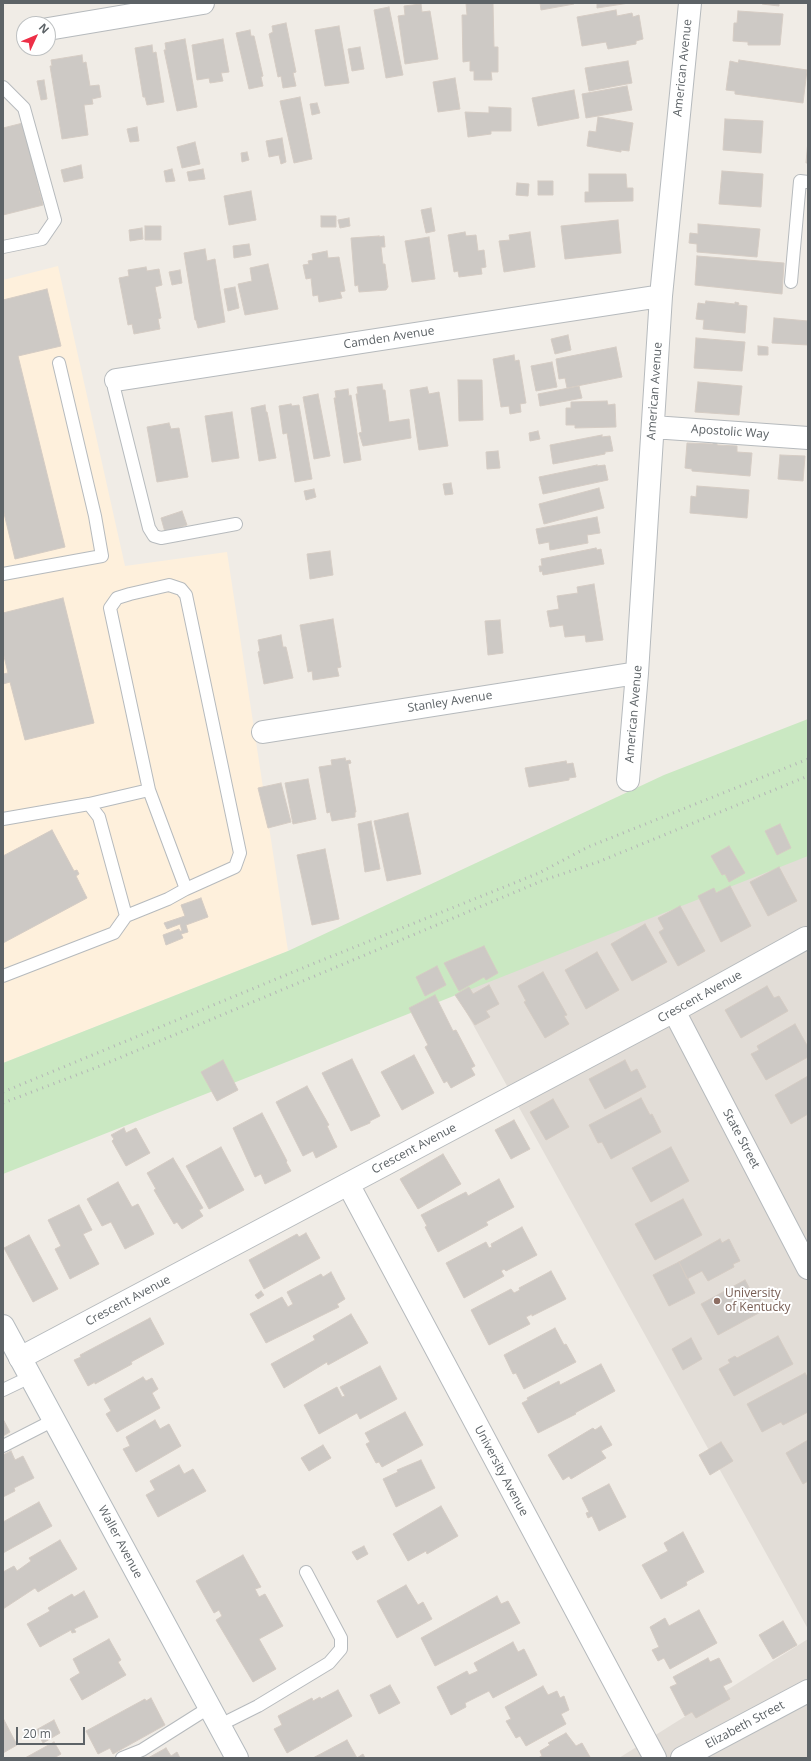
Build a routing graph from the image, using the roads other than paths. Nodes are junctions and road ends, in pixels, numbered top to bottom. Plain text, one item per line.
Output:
1 (203, 3) edge
2 (690, 3) edge
3 (56, 27) edge
4 (3, 87) edge
5 (808, 182) edge
6 (3, 248) edge
7 (791, 282) dead end
8 (661, 296) junction
9 (59, 363) dead end
10 (116, 380) joint
11 (653, 427) junction
12 (808, 438) edge
13 (236, 524) dead end
14 (3, 574) edge
15 (637, 673) junction
16 (263, 732) dead end
17 (628, 780) dead end
18 (149, 790) junction
19 (89, 804) junction
20 (3, 819) edge
21 (186, 889) junction
22 (126, 916) junction
23 (806, 938) dead end
24 (3, 976) edge
25 (674, 1011) junction
26 (348, 1184) junction
27 (808, 1268) edge
28 (3, 1326) edge
29 (20, 1358) junction
30 (30, 1377) junction
31 (3, 1390) edge
32 (54, 1420) junction
33 (3, 1446) edge
34 (306, 1572) dead end
35 (808, 1691) edge
36 (215, 1716) junction
37 (234, 1757) edge
38 (122, 1758) edge
39 (655, 1758) edge
40 (682, 1758) edge

1 - 3 street
2 - 8 street, American Avenue
4 - 6 lane
5 - 7 lane
8 - 10 street, Camden Avenue
8 - 11 street, American Avenue
9 - 14 lane
10 - 13 lane
11 - 12 street, Apostolic Way
11 - 15 street, American Avenue
15 - 16 street, Stanley Avenue
15 - 17 street, American Avenue
18 - 19 lane
18 - 21 lane
18 - 21 lane
19 - 20 lane
19 - 22 lane
21 - 22 lane
22 - 24 lane
23 - 25 street, Crescent Avenue
25 - 26 street, Crescent Avenue
25 - 27 street, State Street
26 - 29 street, Crescent Avenue
26 - 39 street, University Avenue
28 - 29 street, Waller Avenue
29 - 30 street, Waller Avenue
30 - 31 lane
30 - 32 street, Waller Avenue
32 - 33 lane
32 - 36 street, Waller Avenue
34 - 36 lane
35 - 40 street, Elizabeth Street
36 - 37 street, Waller Avenue
36 - 38 lane

